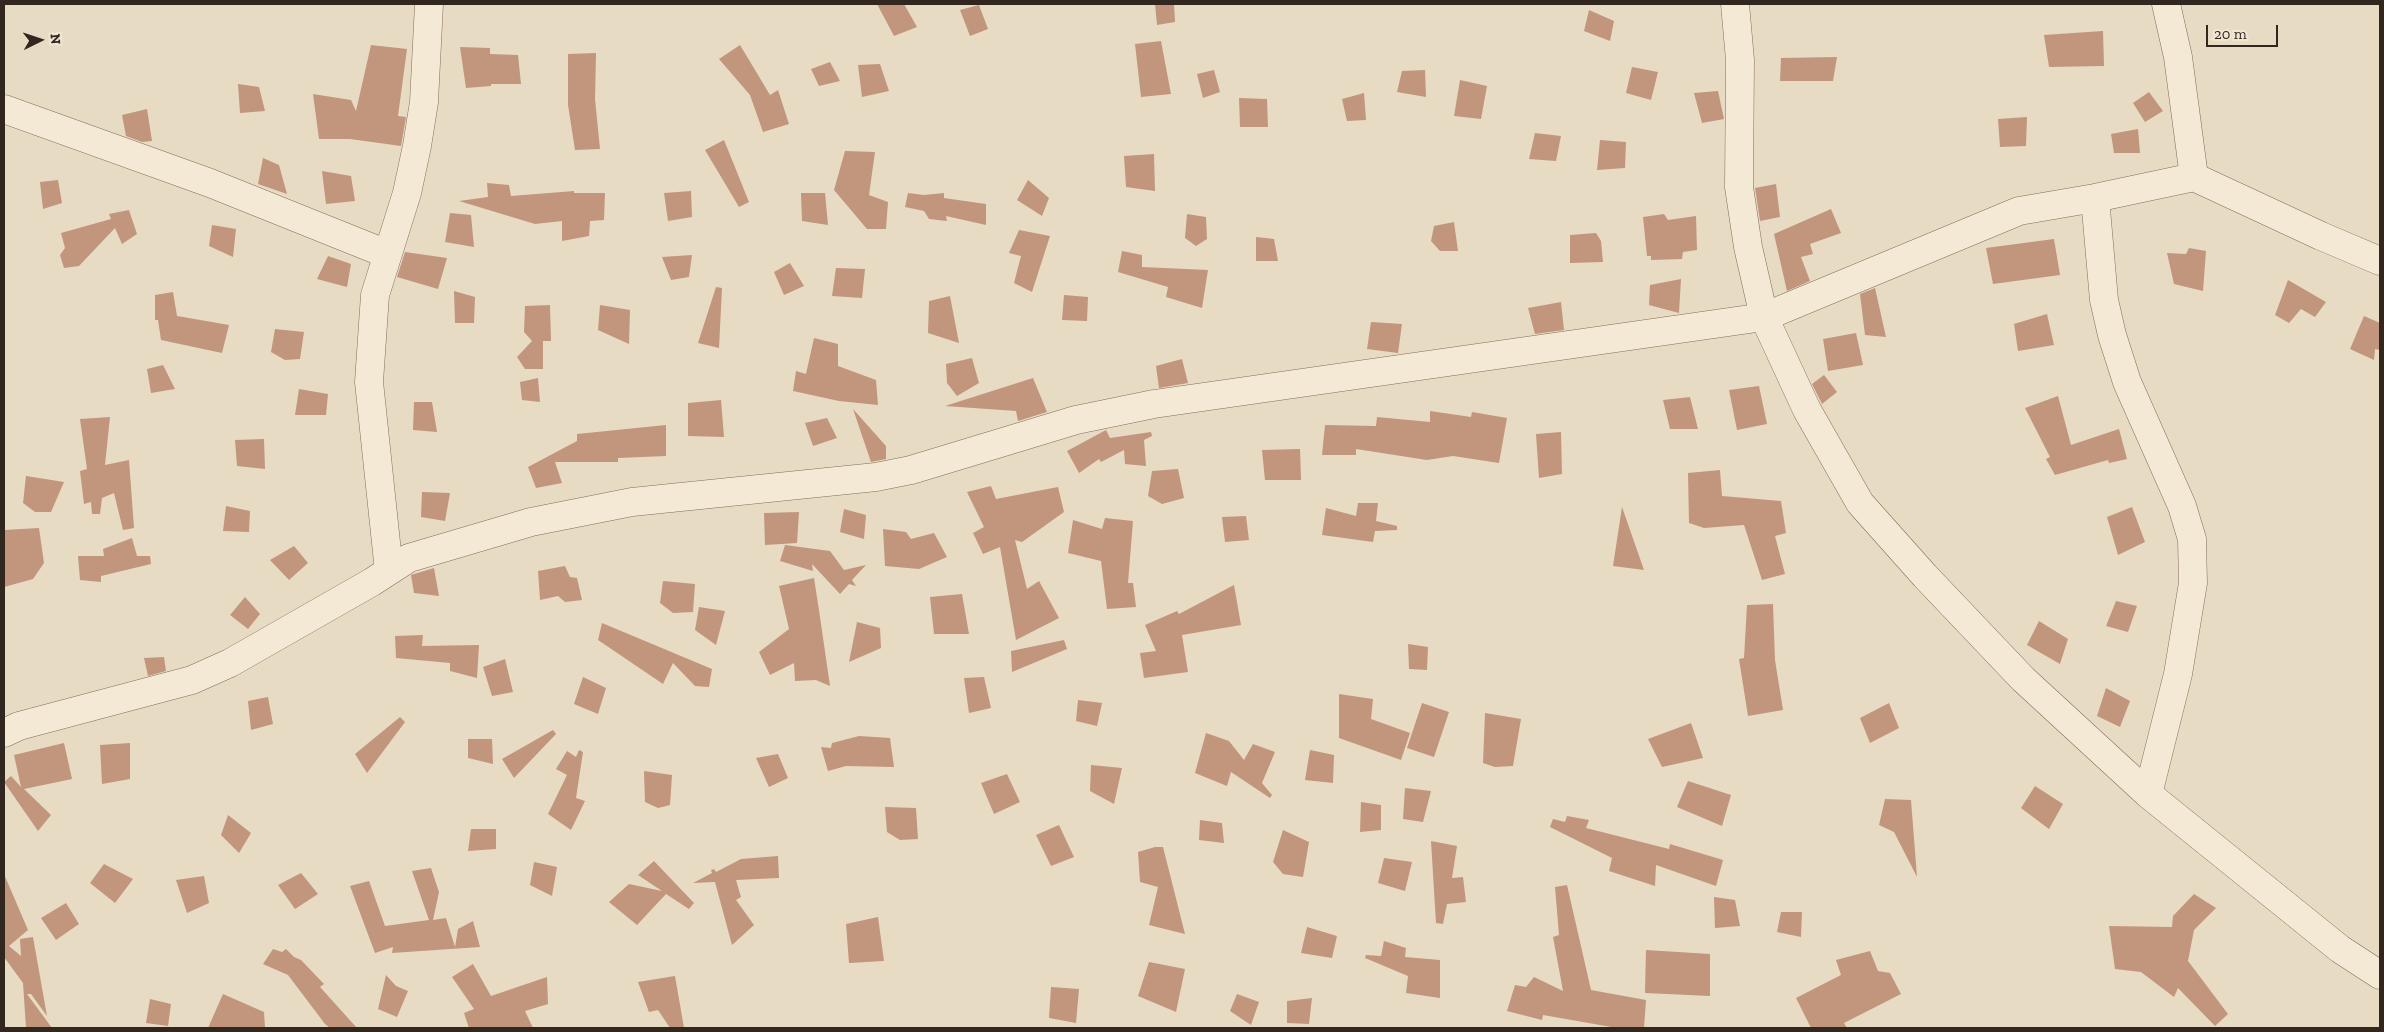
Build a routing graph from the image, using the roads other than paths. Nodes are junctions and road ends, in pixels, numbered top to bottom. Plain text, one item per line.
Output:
1 (429, 4) edge
2 (1735, 4) edge
3 (2166, 4) edge
4 (4, 109) edge
5 (2194, 176) junction
6 (2095, 198) junction
7 (387, 254) junction
8 (2380, 260) edge
9 (1764, 318) junction
10 (389, 571) junction
11 (4, 733) edge
12 (2148, 794) junction
13 (2380, 975) edge

1 - 7 street
2 - 9 street
3 - 5 street
4 - 7 street
5 - 6 street
5 - 8 street
6 - 9 street
6 - 12 street
7 - 10 street
9 - 10 street
9 - 12 street
10 - 11 street
12 - 13 street

